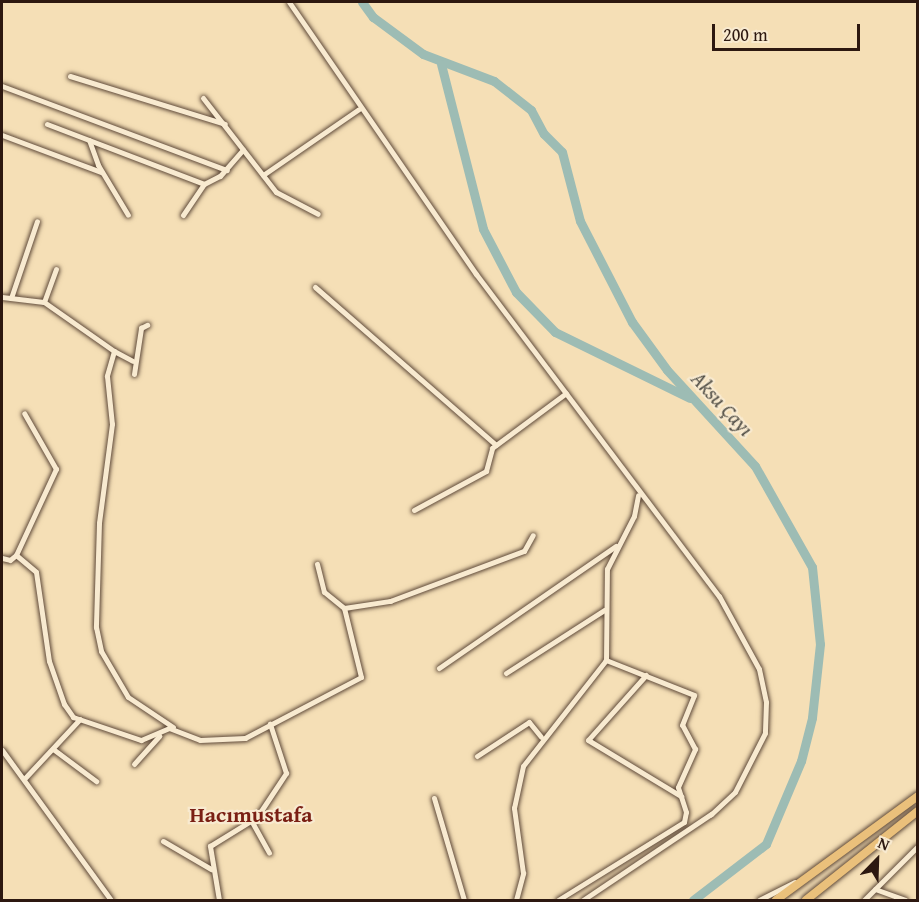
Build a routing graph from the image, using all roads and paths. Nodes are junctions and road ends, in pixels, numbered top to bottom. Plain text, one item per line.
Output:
1 (289, 2) edge
2 (70, 76) dead end
3 (2, 86) edge
4 (203, 98) dead end
5 (359, 109) junction
6 (47, 124) dead end
7 (226, 124) junction
8 (2, 135) edge
9 (89, 140) junction
10 (243, 150) junction
11 (227, 170) junction
12 (101, 172) junction
13 (263, 175) junction
14 (204, 184) junction
15 (318, 214) dead end
16 (128, 215) dead end
17 (183, 215) dead end
18 (37, 221) dead end
19 (56, 269) dead end
20 (315, 287) dead end
21 (2, 297) edge
22 (11, 298) junction
23 (44, 302) junction
24 (147, 326) dead end
25 (114, 351) junction
26 (133, 361) junction
27 (134, 374) dead end
28 (566, 393) junction
29 (24, 412) dead end
30 (496, 445) junction
31 (638, 495) junction
32 (414, 510) dead end
33 (533, 535) dead end
34 (616, 546) junction
35 (16, 555) junction
36 (2, 558) edge
37 (316, 564) dead end
38 (344, 608) junction
39 (604, 610) junction
40 (606, 660) junction
41 (439, 668) dead end
42 (506, 673) dead end
43 (646, 675) junction
44 (80, 718) junction
45 (270, 724) junction
46 (176, 728) junction
47 (160, 735) junction
48 (542, 737) junction
49 (53, 749) junction
50 (2, 750) edge
51 (477, 756) dead end
52 (134, 764) dead end
53 (24, 779) junction
54 (96, 781) dead end
55 (681, 796) junction
56 (918, 796) edge
57 (434, 798) dead end
58 (918, 811) edge
59 (252, 822) junction
60 (163, 841) dead end
61 (918, 846) edge
62 (269, 853) dead end
63 (825, 866) junction
64 (211, 869) junction
65 (875, 889) junction
66 (111, 900) edge
67 (219, 900) edge
68 (464, 900) edge
69 (516, 900) edge
70 (558, 900) edge
71 (583, 900) edge
72 (759, 900) edge
73 (776, 900) edge
74 (806, 900) edge
75 (864, 900) edge
76 (905, 900) edge

1 - 5 street
2 - 7 street
3 - 11 street
4 - 7 street
5 - 13 street
5 - 28 street
6 - 9 street
7 - 10 street
8 - 12 street
9 - 12 street
9 - 14 street
10 - 11 street
10 - 13 street
11 - 14 street
12 - 16 street
13 - 15 street
14 - 17 street
18 - 22 street
19 - 23 street
20 - 30 street
21 - 22 street
22 - 23 street
23 - 25 street
24 - 26 street
25 - 26 street
25 - 46 street
26 - 27 street
28 - 30 street
28 - 31 street
29 - 35 street
30 - 32 street
31 - 34 street
31 - 71 street
33 - 38 street
34 - 39 street
34 - 41 street
35 - 36 street
35 - 44 street
37 - 38 street
38 - 45 street
39 - 40 street
39 - 42 street
40 - 43 street
40 - 48 street
43 - 55 street
43 - 55 street
44 - 47 street
44 - 49 street
45 - 46 street
45 - 59 street
46 - 47 street
47 - 52 street
48 - 51 street
48 - 69 street
49 - 53 street
49 - 54 street
50 - 53 street
53 - 66 street
55 - 70 street
56 - 63 highway
57 - 68 street
58 - 74 highway
59 - 62 street
59 - 64 street
60 - 64 street
61 - 65 street
63 - 72 street
63 - 73 highway
64 - 67 street
65 - 75 street
65 - 76 street

